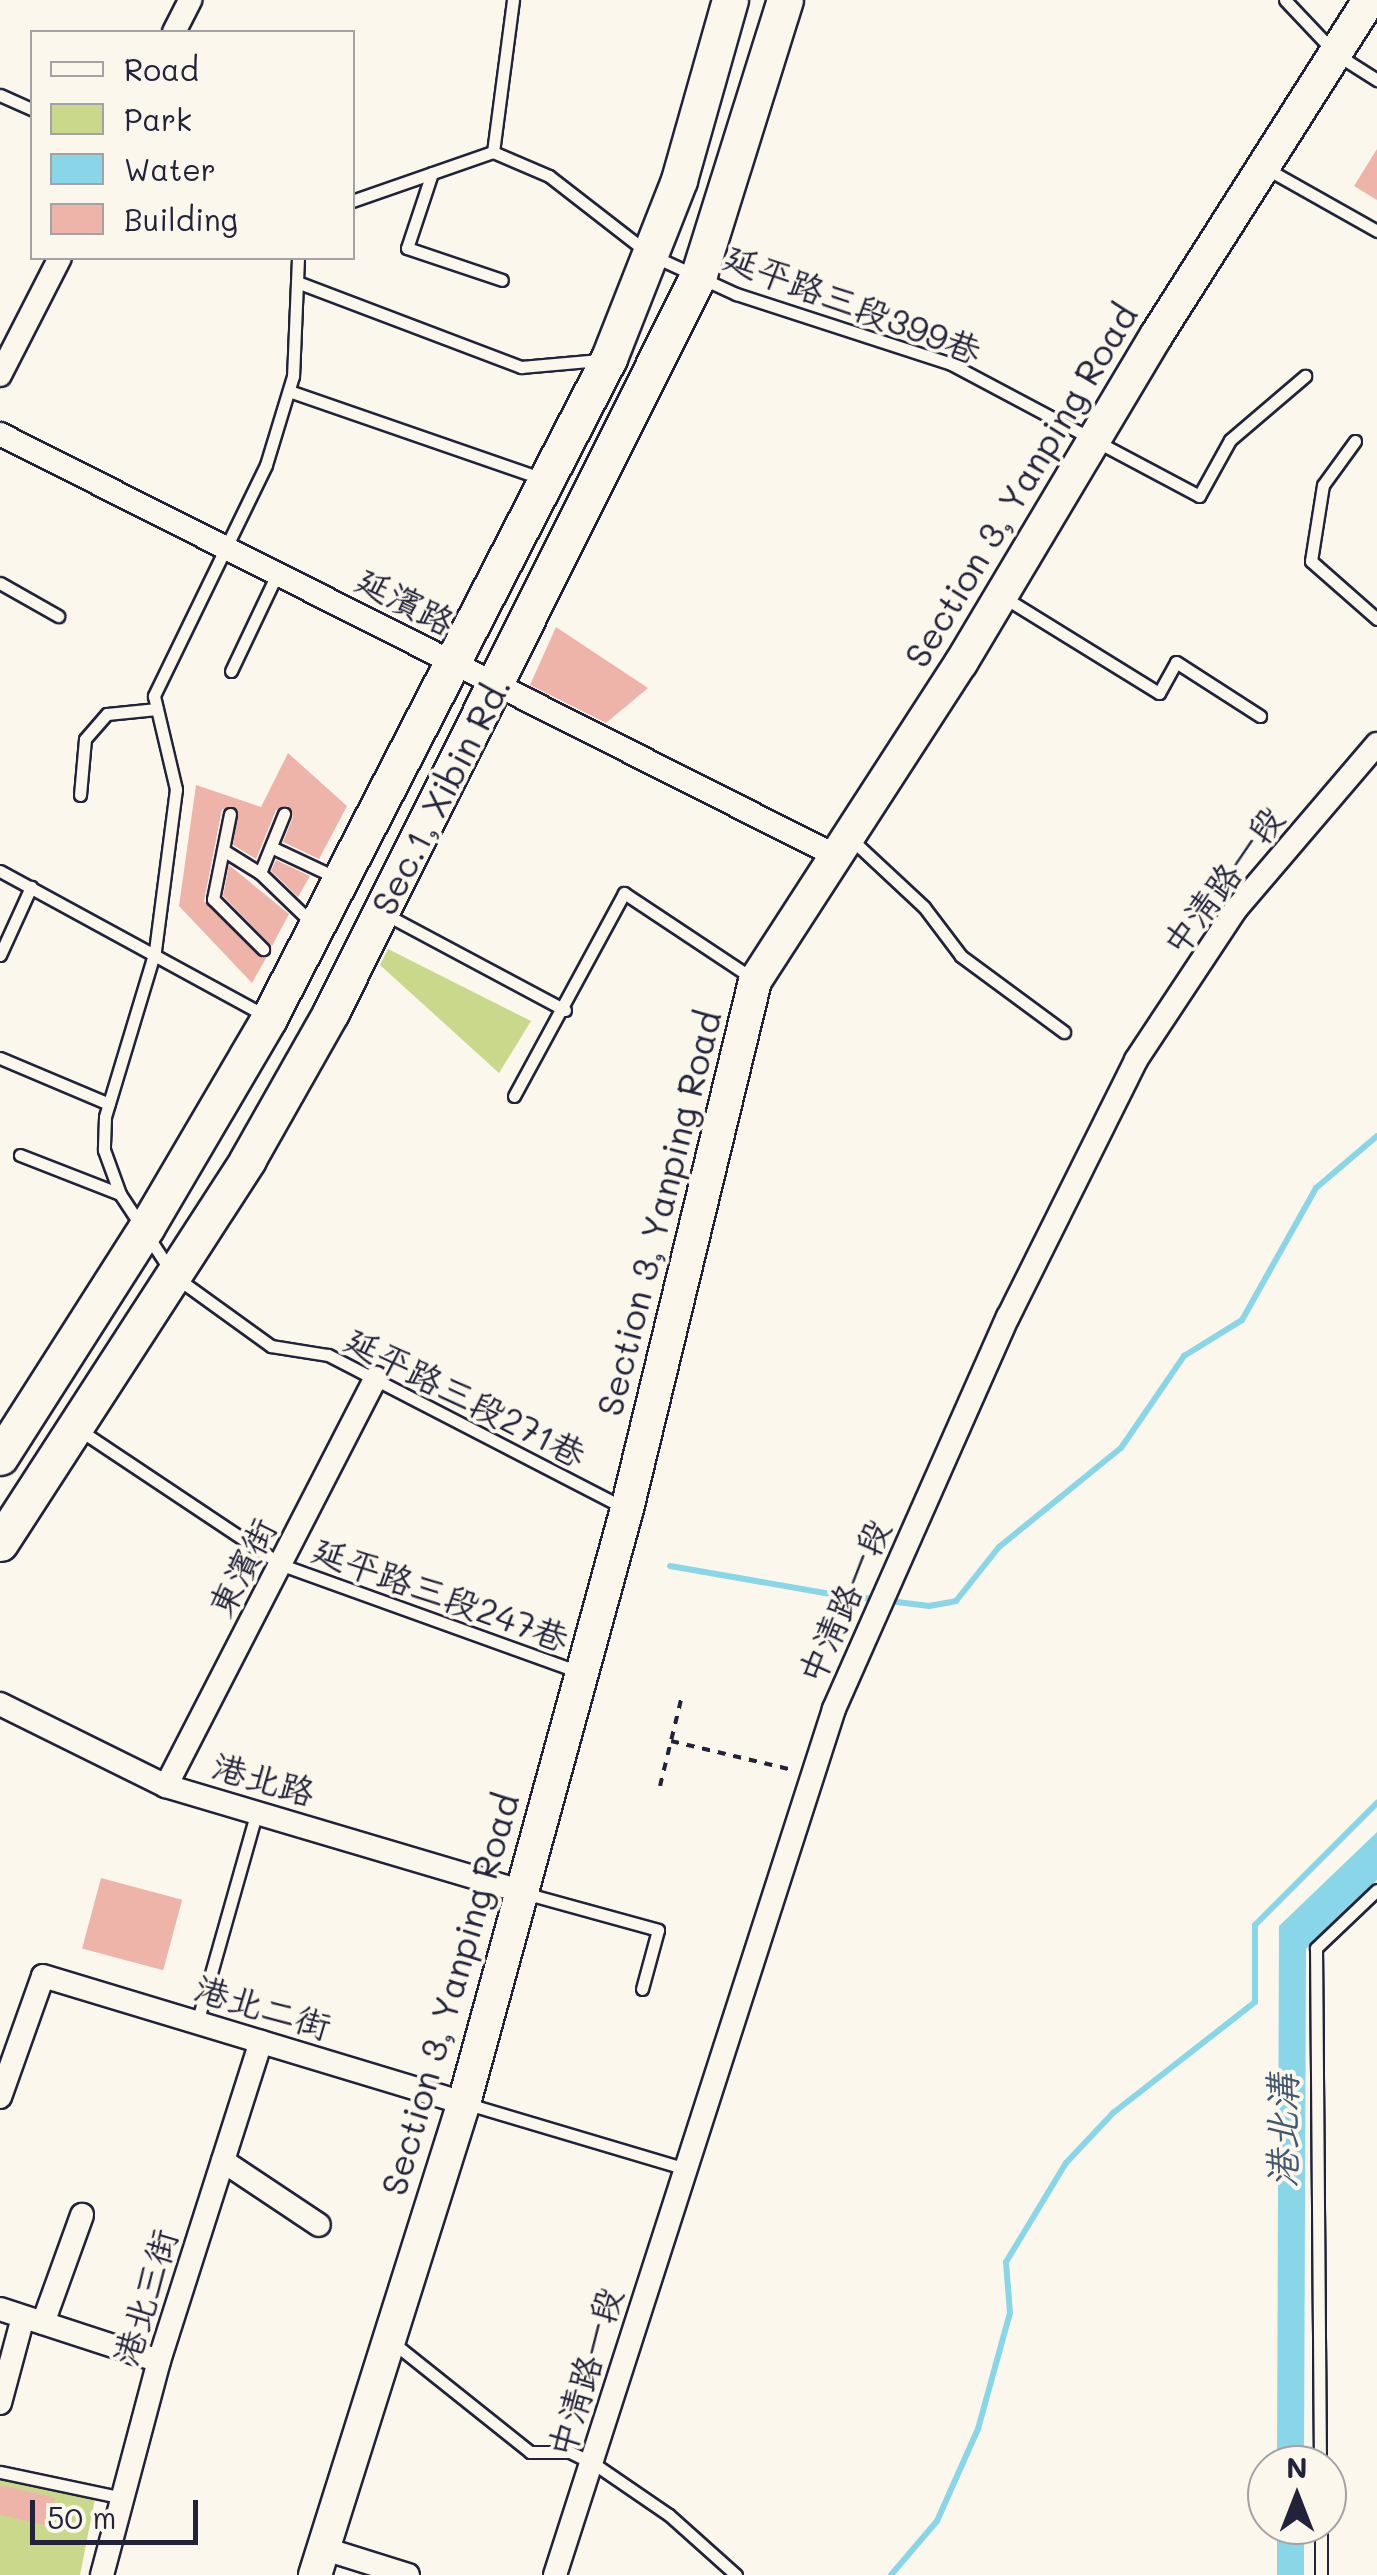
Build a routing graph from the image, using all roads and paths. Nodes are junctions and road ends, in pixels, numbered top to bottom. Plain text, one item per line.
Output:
1 (190, 0) edge
2 (513, 0) edge
3 (730, 0) edge
4 (785, 0) edge
5 (1285, 0) edge
6 (1369, 0) edge
7 (175, 30) edge
8 (1336, 54) junction
9 (1377, 80) edge
10 (0, 96) edge
11 (30, 108) edge
12 (493, 152) junction
13 (1263, 167) junction
14 (432, 174) junction
15 (355, 200) edge
16 (1377, 231) edge
17 (651, 255) junction
18 (59, 260) edge
19 (298, 260) edge
20 (699, 274) junction
21 (502, 280) dead end
22 (297, 282) junction
23 (609, 358) junction
24 (0, 375) edge
25 (1305, 376) dead end
26 (288, 391) junction
27 (0, 434) edge
28 (1356, 441) dead end
29 (1093, 442) junction
30 (544, 479) junction
31 (230, 550) junction
32 (277, 574) junction
33 (0, 583) edge
34 (1002, 596) junction
35 (58, 616) dead end
36 (1377, 619) edge
37 (453, 664) junction
38 (232, 670) dead end
39 (494, 688) junction
40 (157, 709) junction
41 (1260, 716) dead end
42 (1377, 744) edge
43 (80, 794) dead end
44 (230, 814) dead end
45 (284, 814) dead end
46 (840, 845) junction
47 (270, 848) junction
48 (223, 850) junction
49 (0, 870) edge
50 (260, 873) junction
51 (340, 880) junction
52 (31, 886) junction
53 (381, 912) junction
54 (316, 927) junction
55 (263, 950) dead end
56 (155, 951) junction
57 (0, 956) edge
58 (756, 981) junction
59 (566, 1010) junction
60 (269, 1018) junction
61 (1064, 1032) dead end
62 (0, 1058) edge
63 (514, 1096) dead end
64 (110, 1104) junction
65 (20, 1154) dead end
66 (120, 1194) junction
67 (146, 1228) junction
68 (174, 1276) junction
69 (376, 1378) junction
70 (74, 1427) junction
71 (0, 1457) edge
72 (626, 1509) junction
73 (0, 1543) edge
74 (282, 1565) junction
75 (581, 1672) junction
76 (681, 1700) dead end
77 (0, 1704) edge
78 (671, 1742) junction
79 (812, 1774) junction
80 (166, 1786) junction
81 (660, 1786) dead end
82 (257, 1811) junction
83 (1377, 1890) edge
84 (520, 1892) junction
85 (642, 1989) dead end
86 (197, 2023) junction
87 (261, 2042) junction
88 (0, 2097) edge
89 (464, 2103) junction
90 (223, 2162) junction
91 (683, 2168) junction
92 (82, 2215) dead end
93 (320, 2225) dead end
94 (0, 2310) edge
95 (33, 2320) junction
96 (390, 2340) junction
97 (160, 2361) junction
98 (0, 2403) edge
99 (1320, 2445) edge
100 (593, 2463) junction
101 (0, 2472) edge
102 (123, 2498) junction
103 (1320, 2545) edge
104 (320, 2562) edge
105 (102, 2575) edge
106 (408, 2575) edge
107 (554, 2575) edge
108 (736, 2575) edge
109 (1321, 2575) edge

1 - 7 street
2 - 12 lane
3 - 17 main road, Sec.1, Xibin Rd.
4 - 20 main road, Sec.1, Xibin Rd.
5 - 8 lane
6 - 8 street, Section 3, Yanping Road
8 - 9 lane
8 - 13 street, Section 3, Yanping Road
10 - 11 lane
12 - 14 lane
12 - 17 lane, 延平路三段399巷
13 - 16 lane
13 - 29 street, Section 3, Yanping Road
14 - 15 lane
14 - 21 lane
17 - 20 lane, 延平路三段399巷
17 - 23 main road, Sec.1, Xibin Rd.
18 - 24 street
19 - 22 lane
20 - 29 lane, 延平路三段399巷
20 - 39 main road, Sec.1, Xibin Rd.
22 - 23 lane
22 - 26 lane
23 - 30 main road, Sec.1, Xibin Rd.
25 - 29 lane, 延平路三段399巷
26 - 30 lane
26 - 31 lane
27 - 31 street, 延濱路
28 - 36 lane
29 - 34 street, Section 3, Yanping Road
30 - 37 main road, Sec.1, Xibin Rd.
31 - 32 street, 延濱路
31 - 40 lane
32 - 37 street, 延濱路
32 - 38 lane
33 - 35 lane
34 - 41 lane
34 - 46 street, Section 3, Yanping Road
37 - 39 street, 延濱路
37 - 51 main road, Sec.1, Xibin Rd.
39 - 46 street, 延濱路
39 - 53 main road, Sec.1, Xibin Rd.
40 - 43 lane
40 - 56 lane
42 - 79 street, 中清路一段
44 - 48 lane
45 - 47 lane
46 - 58 street, Section 3, Yanping Road
46 - 61 lane
47 - 50 lane
47 - 51 lane
48 - 50 lane
48 - 55 lane
49 - 52 lane
50 - 54 lane
51 - 54 main road, Sec.1, Xibin Rd.
52 - 56 lane
52 - 57 lane
53 - 59 lane
53 - 68 main road, Sec.1, Xibin Rd.
54 - 60 main road, Sec.1, Xibin Rd.
56 - 60 lane
56 - 64 lane
58 - 59 lane
58 - 72 street, Section 3, Yanping Road
59 - 63 lane
60 - 67 main road, Sec.1, Xibin Rd.
62 - 64 lane
64 - 66 lane
65 - 66 lane
66 - 67 lane, 延平路三段271巷
67 - 68 lane, 延平路三段271巷
67 - 71 main road, Sec.1, Xibin Rd.
68 - 69 lane, 延平路三段271巷
68 - 70 main road, Sec.1, Xibin Rd.
69 - 72 lane, 延平路三段271巷
69 - 74 street, 東濱街
70 - 73 main road, Sec.1, Xibin Rd.
70 - 74 lane, 延平路三段247巷
72 - 75 street, Section 3, Yanping Road
74 - 75 lane, 延平路三段247巷
74 - 80 street, 東濱街
75 - 84 street, Section 3, Yanping Road
76 - 78 path
77 - 80 street, 港北路
78 - 79 path
78 - 81 path
79 - 91 street, 中清路一段
80 - 82 street, 港北路
82 - 84 street, 港北路
82 - 86 lane
83 - 99 lane
84 - 85 lane
84 - 89 street, Section 3, Yanping Road
86 - 87 street, 港北二街
86 - 88 street, 港北二街
87 - 89 street, 港北二街
87 - 90 street, 港北三街
89 - 91 lane
89 - 96 street, Section 3, Yanping Road
90 - 93 street
90 - 97 street, 港北三街
91 - 100 street, 中清路一段
92 - 95 street
94 - 95 street
95 - 97 street
95 - 98 street
96 - 100 lane
96 - 104 street, Section 3, Yanping Road
97 - 102 street, 港北三街
100 - 107 street, 中清路一段
100 - 108 lane
101 - 102 lane
102 - 105 street, 港北三街
103 - 109 lane
104 - 106 street

